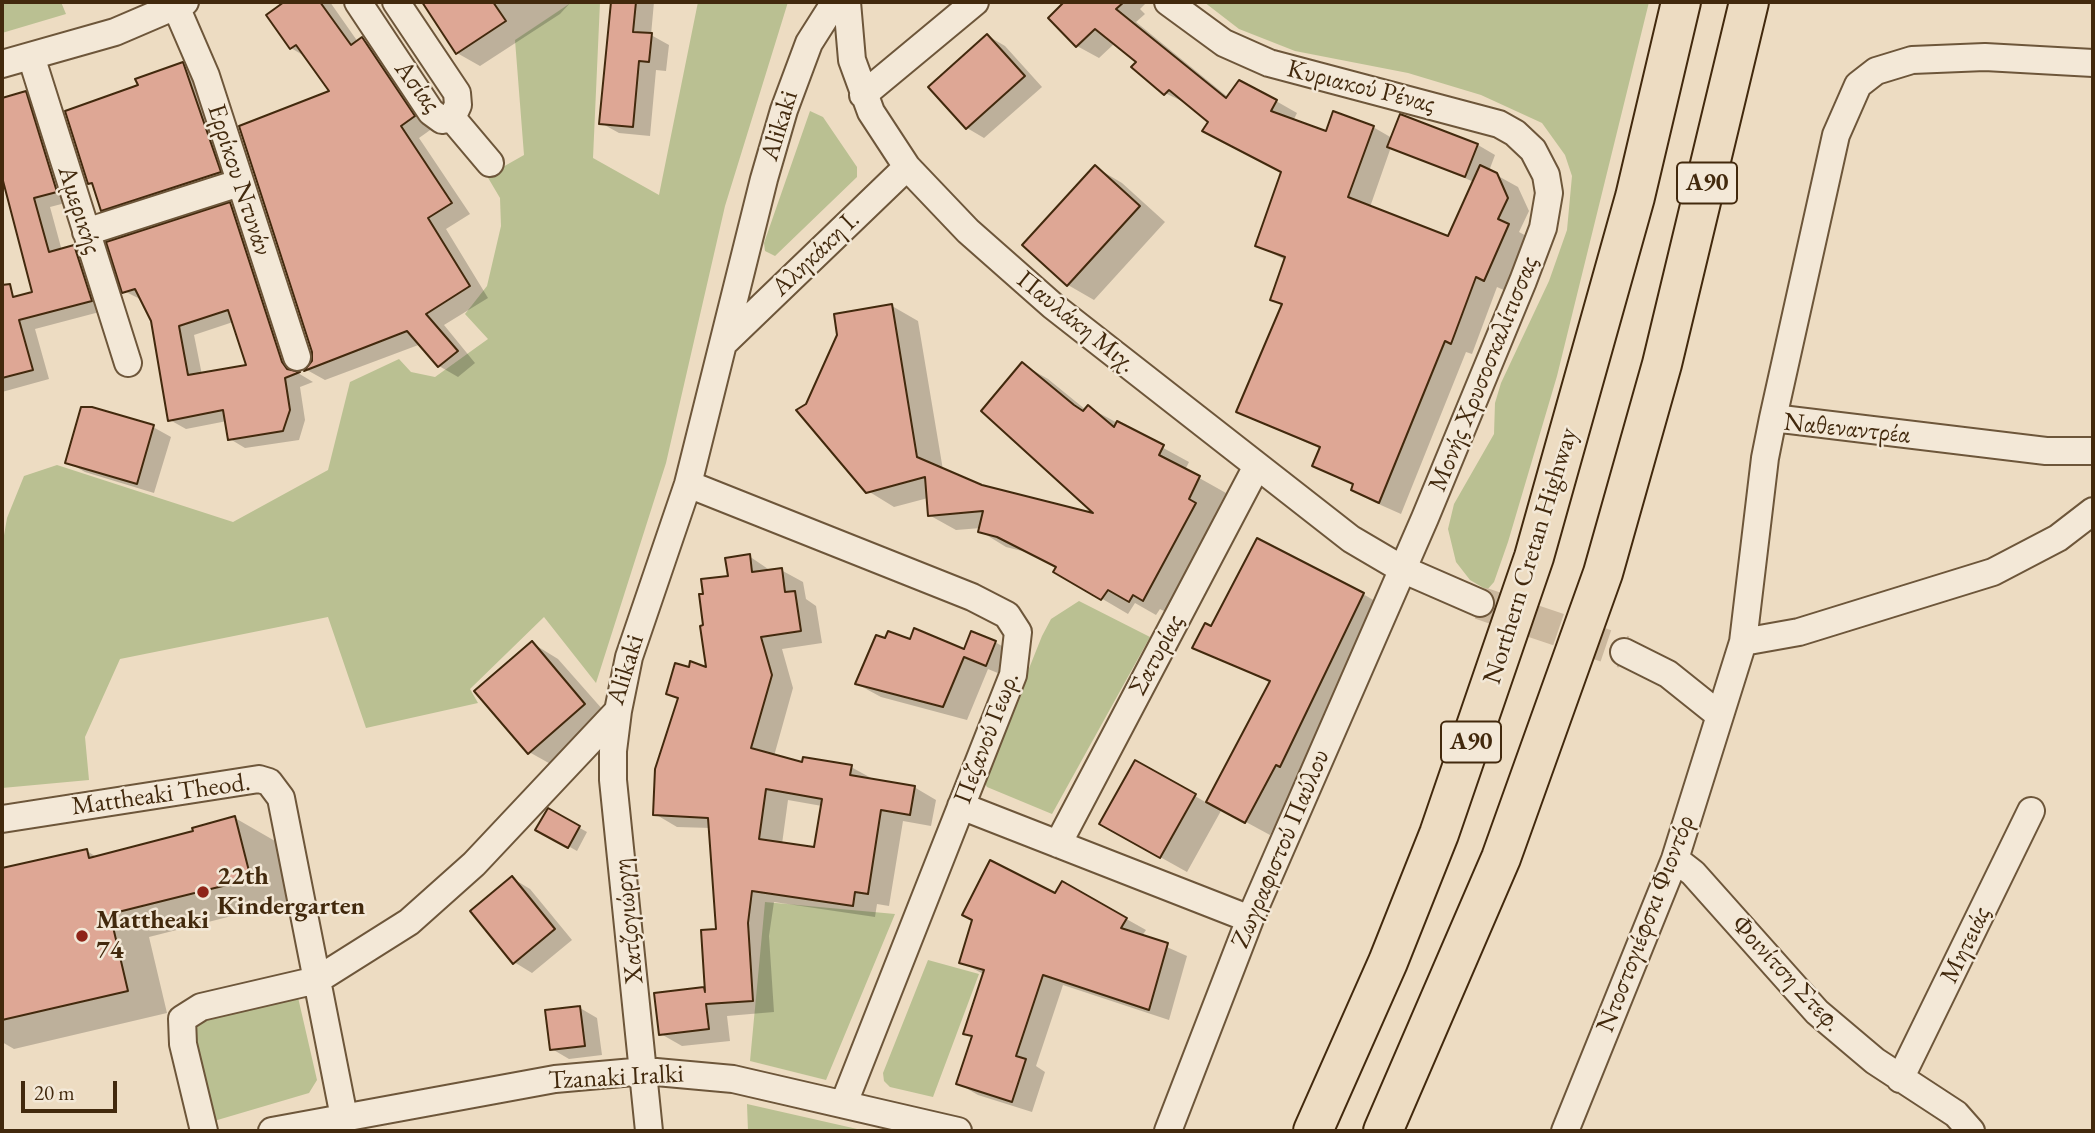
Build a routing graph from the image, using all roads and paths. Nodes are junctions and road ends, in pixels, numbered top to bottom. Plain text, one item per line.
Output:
1 (358, 2) edge
2 (396, 2) edge
3 (835, 2) edge
4 (847, 2) edge
5 (975, 2) edge
6 (1168, 2) edge
7 (1681, 2) edge
8 (1748, 2) edge
9 (179, 3) edge
10 (31, 56) junction
11 (2093, 63) edge
12 (2, 64) edge
13 (863, 95) junction
14 (452, 118) junction
15 (490, 163) dead end
16 (907, 167) junction
17 (1546, 175) joint
18 (239, 183) junction
19 (86, 232) junction
20 (725, 342) junction
21 (297, 357) dead end
22 (128, 363) dead end
23 (1773, 418) junction
24 (2093, 451) edge
25 (1257, 466) junction
26 (688, 484) junction
27 (2093, 511) edge
28 (1402, 569) junction
29 (1480, 603) tunnel mouth
30 (1743, 642) junction
31 (1624, 652) tunnel mouth
32 (618, 711) junction
33 (1718, 714) junction
34 (961, 806) junction
35 (2031, 811) dead end
36 (2, 818) edge
37 (1058, 844) junction
38 (1675, 859) junction
39 (1250, 919) junction
40 (317, 980) junction
41 (645, 1071) junction
42 (1900, 1079) junction
43 (844, 1103) junction
44 (344, 1118) junction
45 (204, 1131) edge
46 (272, 1131) edge
47 (649, 1131) edge
48 (958, 1131) edge
49 (1168, 1131) edge
50 (1313, 1131) edge
51 (1383, 1131) edge
52 (1565, 1131) edge
53 (1971, 1131) edge

1 - 14 street, Ασίας
2 - 14 street, Ασίας
3 - 20 street, Alikaki
4 - 13 street, Παυλάκη Μιχ.
5 - 13 street
6 - 17 street, Κυριακού Ρένας
7 - 50 highway, Northern Cretan Highway / Α90
8 - 51 highway, Α90
9 - 10 street
9 - 18 street, Ερρίκου Ντυνάν
10 - 12 street
10 - 19 street, Αμερικής
11 - 23 street
13 - 16 street, Παυλάκη Μιχ.
14 - 15 street
16 - 20 street, Αληκάκη Ι.
16 - 25 street, Παυλάκη Μιχ.
17 - 28 street, Μονής Χρυσοσκαλίτισσας
18 - 19 street
18 - 21 street, Ερρίκου Ντυνάν
19 - 22 street, Αμερικής
20 - 26 street, Alikaki
23 - 24 street, Ναθεναντρέα
23 - 30 street, Ναθεναντρέα
25 - 28 street, Παυλάκη Μιχ.
25 - 37 street, Σατυρίας
26 - 32 street, Alikaki
26 - 34 street, Πεζανού Γεωρ.
27 - 30 street
28 - 29 street, Παυλάκη Μιχ.
28 - 39 street, Ζωγραφιστού Παύλου
30 - 33 street, Ναθεναντρέα
31 - 33 street
32 - 40 street, Alikaki
32 - 41 street, Χατζογιώργη
33 - 38 street, Ντοστογιέφσκι Φιοντόρ
34 - 37 street
34 - 43 street, Πεζανού Γεωρ.
35 - 42 street, Μητειάς
36 - 40 street, Mattheaki Theod.
37 - 39 street
38 - 42 street, Φοινίτση Στεφ.
38 - 52 street, Ντοστογιέφσκι Φιοντόρ
39 - 49 street, Ζωγραφιστού Παύλου
40 - 44 street, Mattheaki Theod.
40 - 45 street, Alikaki
41 - 43 street, Tzanaki Iralki
41 - 44 street, Tzanaki Iralki
41 - 47 street, Χατζογιώργη
42 - 53 street, Φοινίτση Στεφ.
43 - 48 street, Tzanaki Iralki
44 - 46 street, Tzanaki Iralki

